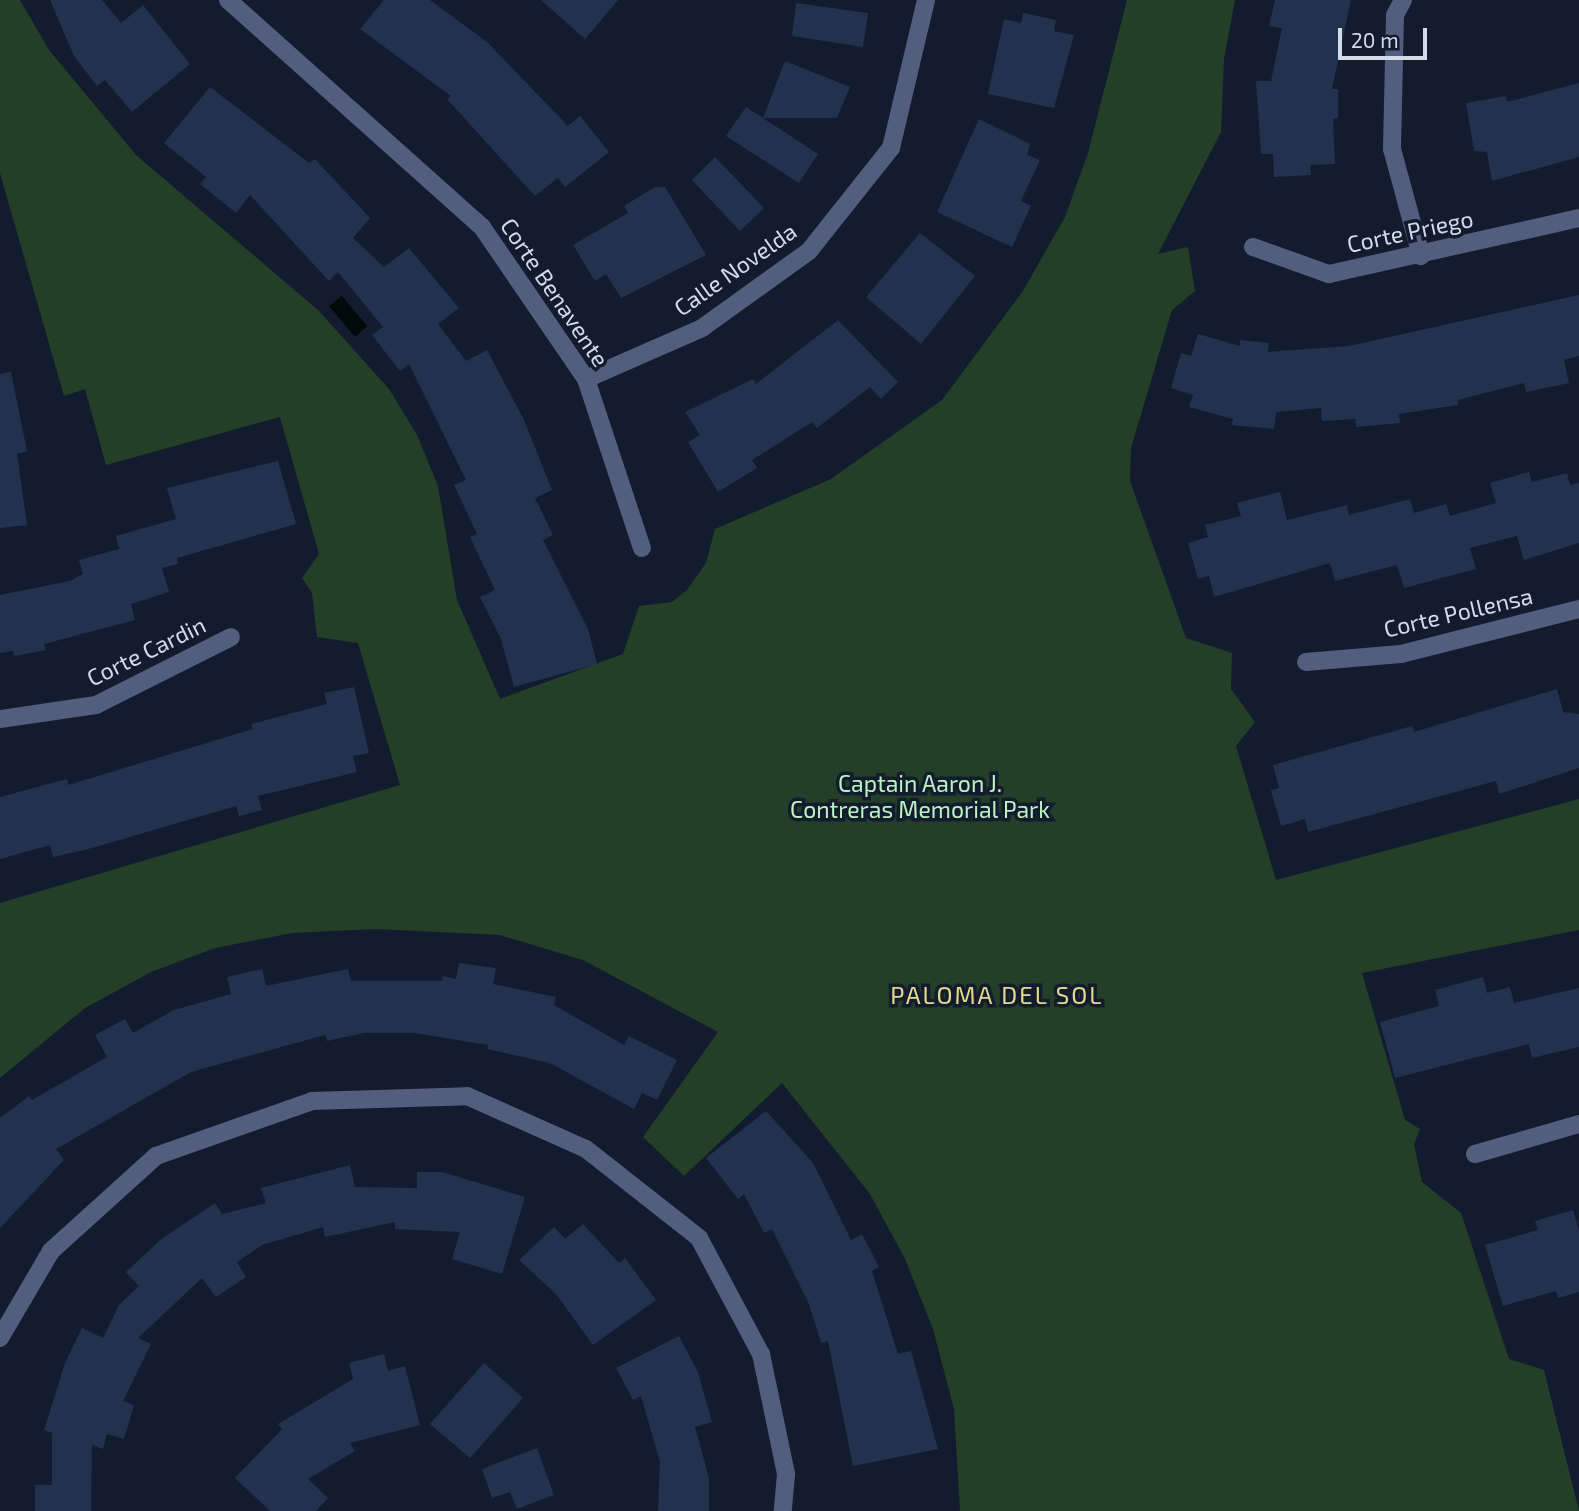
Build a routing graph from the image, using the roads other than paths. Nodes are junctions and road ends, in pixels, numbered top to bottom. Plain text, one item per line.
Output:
1 (228, 0) edge
2 (926, 0) edge
3 (1403, 0) edge
4 (1579, 218) edge
5 (1253, 247) dead end
6 (1421, 256) junction
7 (586, 379) junction
8 (642, 548) dead end
9 (1579, 609) edge
10 (231, 637) dead end
11 (1306, 662) dead end
12 (0, 719) edge
13 (1579, 1124) edge
14 (1475, 1154) dead end
15 (0, 1338) edge
16 (783, 1511) edge

1 - 7 street, Corte Benavente
2 - 7 street, Calle Novelda
3 - 6 street
4 - 6 street, Corte Priego
5 - 6 street, Corte Priego
7 - 8 street, Corte Benavente
9 - 11 street, Corte Pollensa
10 - 12 street, Corte Cardin
13 - 14 street
15 - 16 street

